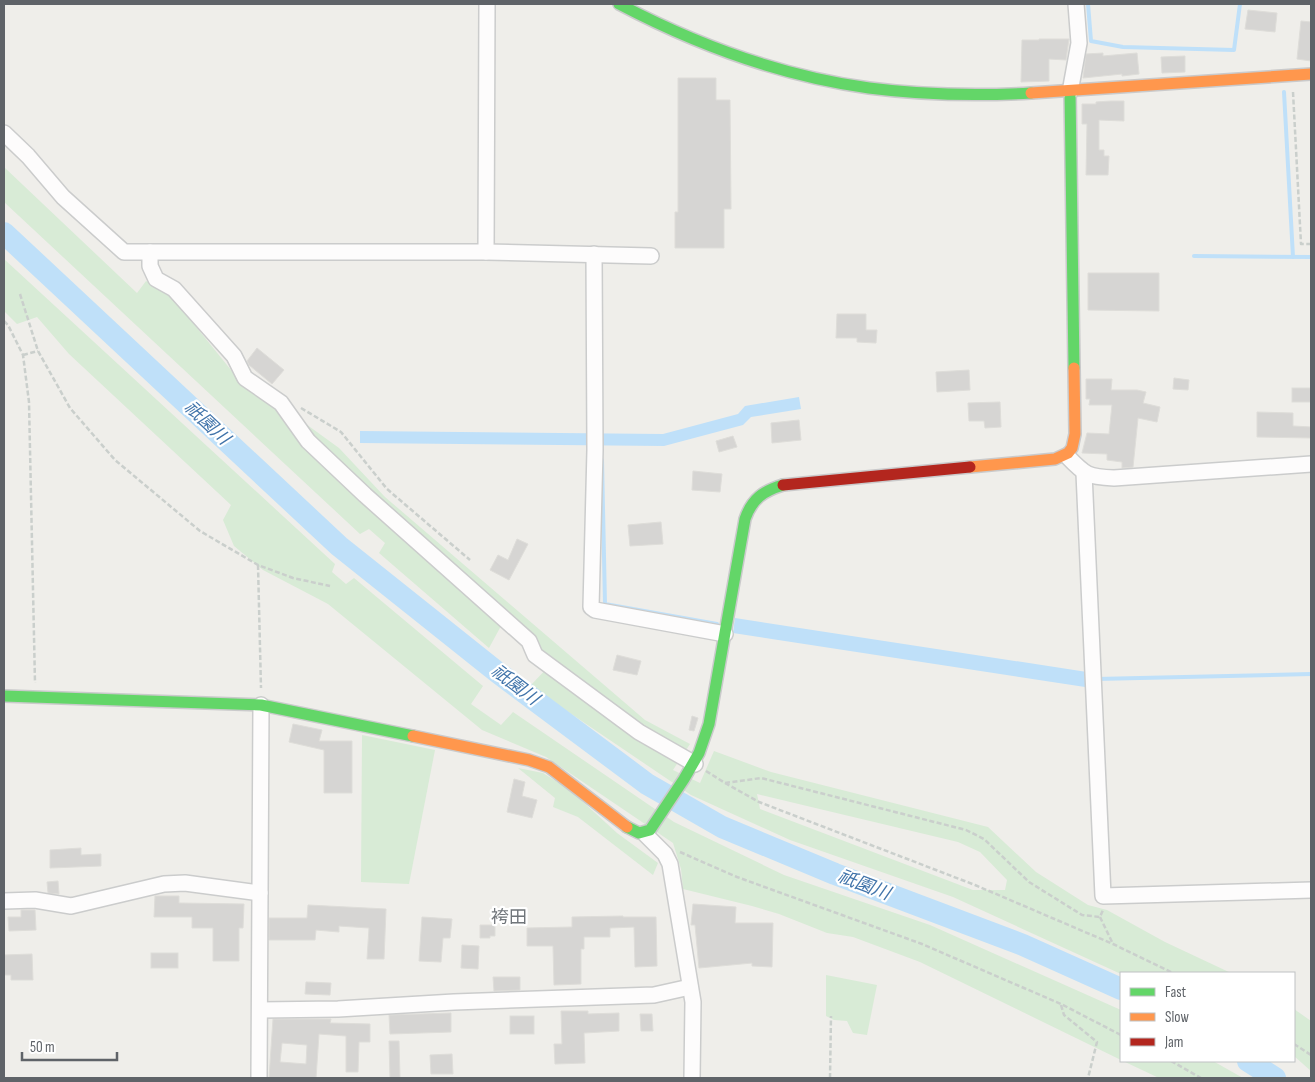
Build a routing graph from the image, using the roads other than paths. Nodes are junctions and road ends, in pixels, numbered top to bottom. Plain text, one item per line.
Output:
1 (487, 4) edge
2 (619, 4) edge
3 (1076, 4) edge
4 (1311, 74) edge
5 (1070, 92) junction
6 (4, 133) edge
7 (150, 252) junction
8 (486, 252) junction
9 (594, 254) junction
10 (651, 256) dead end
11 (1067, 456) junction
12 (1311, 464) edge
13 (1084, 473) junction
14 (724, 634) junction
15 (4, 696) edge
16 (261, 705) junction
17 (695, 764) junction
18 (648, 832) junction
19 (1311, 890) edge
20 (260, 893) junction
21 (4, 901) edge
22 (690, 987) junction
23 (260, 1010) junction
24 (259, 1078) edge
25 (692, 1078) edge

1 - 8 street
2 - 5 street
3 - 5 street
4 - 5 street
5 - 11 street
6 - 7 street
7 - 8 street
7 - 17 street
8 - 9 street
9 - 10 street
9 - 14 street
11 - 13 street
11 - 14 street
12 - 13 street
13 - 19 street
14 - 17 street
15 - 16 street
16 - 18 street
16 - 20 street
17 - 18 street
18 - 22 street
20 - 21 street
20 - 23 street
22 - 23 street
22 - 25 street
23 - 24 street

